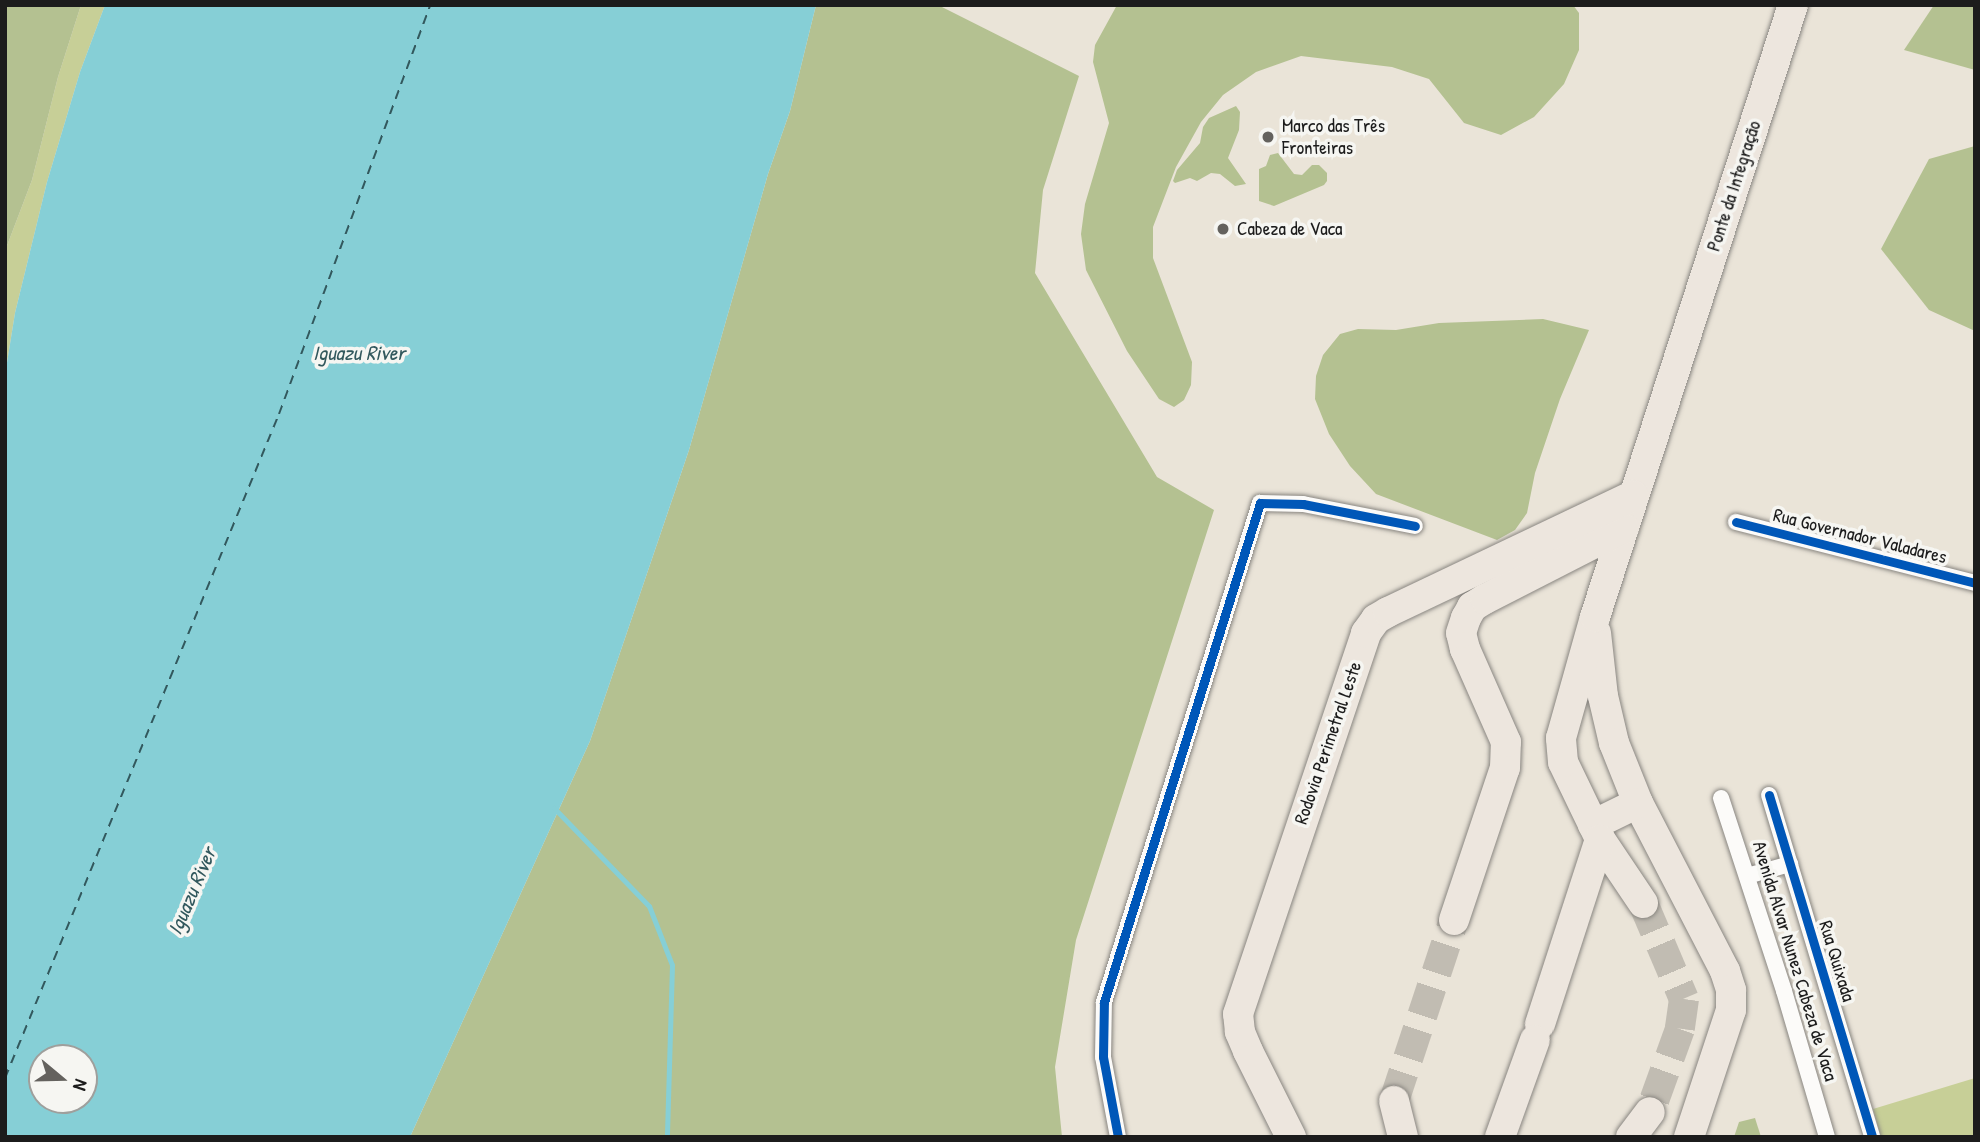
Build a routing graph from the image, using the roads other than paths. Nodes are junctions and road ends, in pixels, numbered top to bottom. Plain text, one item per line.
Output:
1 (1793, 5) edge
2 (1634, 495) junction
3 (1737, 522) dead end
4 (1415, 526) dead end
5 (1624, 528) junction
6 (1975, 583) edge
7 (1595, 617) junction
8 (1769, 795) dead end
9 (1721, 798) dead end
10 (1638, 803) junction
11 (1597, 832) junction
12 (1790, 864) junction
13 (1747, 876) junction
14 (1643, 903) tunnel mouth
15 (1454, 920) tunnel mouth
16 (1394, 1101) tunnel mouth
17 (1650, 1112) tunnel mouth
18 (1118, 1137) edge
19 (1291, 1137) edge
20 (1403, 1137) edge
21 (1500, 1137) edge
22 (1631, 1137) edge
23 (1689, 1137) edge
24 (1827, 1137) edge
25 (1872, 1137) edge

1 - 2 highway, Ponte da Integração
2 - 5 highway
2 - 19 highway, Rodovia Perimetral Leste
3 - 6 street, Rua Governador Valadares
4 - 18 street
5 - 7 highway
5 - 15 highway
7 - 10 highway
7 - 11 highway
8 - 12 street, Rua Quixada
9 - 13 street, Avenida Alvar Nunez Cabeza de Vaca
10 - 11 highway
10 - 23 highway
11 - 14 highway
11 - 21 highway
12 - 13 street
12 - 25 street, Rua Quixada
13 - 24 street, Avenida Alvar Nunez Cabeza de Vaca
16 - 20 highway
17 - 22 highway

